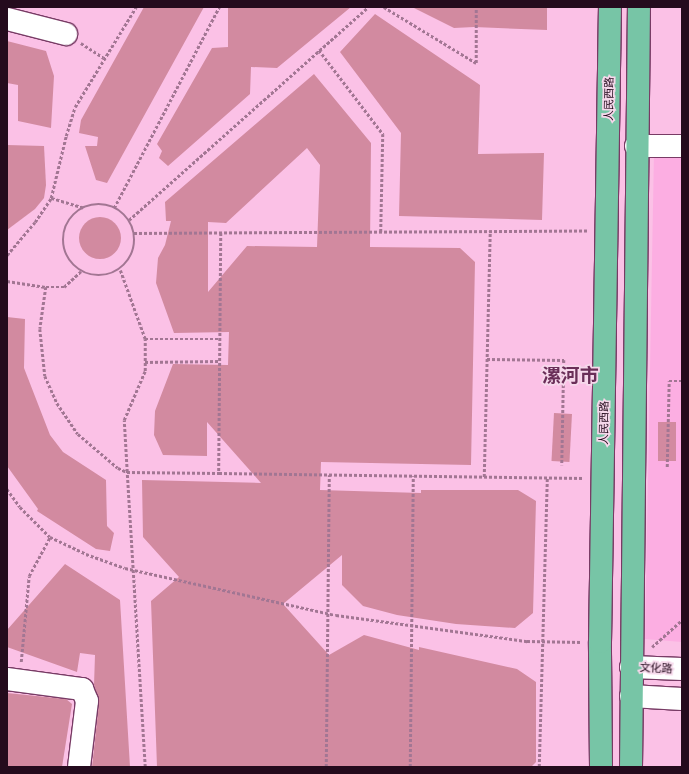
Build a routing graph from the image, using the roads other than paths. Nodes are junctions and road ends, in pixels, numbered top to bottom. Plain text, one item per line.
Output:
1 (610, 7) edge
2 (639, 7) edge
3 (7, 19) edge
4 (66, 34) road end
5 (636, 146) junction
6 (682, 146) edge
7 (631, 667) junction
8 (672, 669) edge
9 (13, 680) edge
10 (631, 696) junction
11 (660, 698) junction
12 (682, 699) edge
13 (79, 767) edge
14 (601, 767) edge
15 (631, 767) edge

1 - 14 main road, 人民西路
2 - 5 main road
3 - 4 street
5 - 6 street
5 - 7 main road
7 - 8 street, 文化路
7 - 10 main road
8 - 11 street
9 - 13 street
10 - 11 street
10 - 15 main road
11 - 12 street

